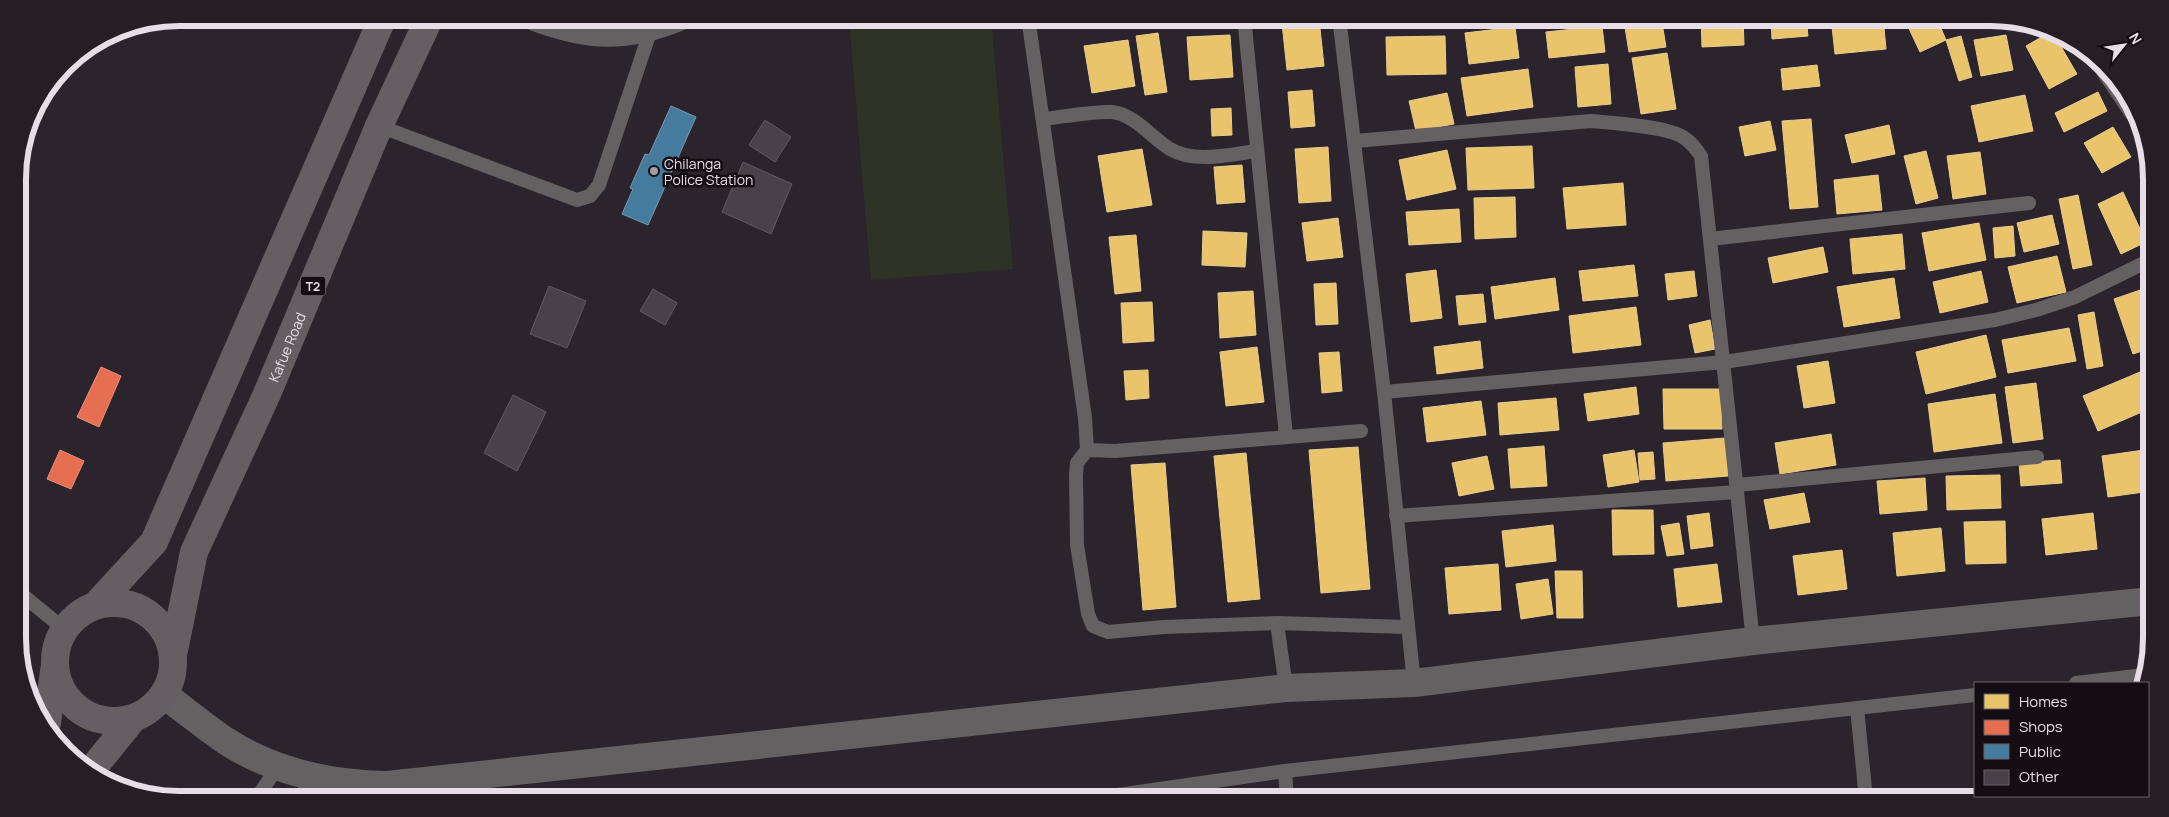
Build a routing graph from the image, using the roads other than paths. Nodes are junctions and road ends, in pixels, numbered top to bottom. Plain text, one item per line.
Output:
1 (379, 26) edge
2 (426, 26) edge
3 (559, 26) edge
4 (659, 26) edge
5 (1029, 26) edge
6 (1245, 26) edge
7 (1340, 26) edge
8 (651, 29) junction
9 (1043, 119) junction
10 (379, 126) junction
11 (1355, 140) junction
12 (1258, 151) junction
13 (2029, 203) dead end
14 (1710, 239) junction
15 (2143, 263) edge
16 (1724, 362) junction
17 (1384, 392) junction
18 (1361, 431) dead end
19 (1286, 436) junction
20 (1087, 450) junction
21 (2037, 457) dead end
22 (1737, 489) junction
23 (1396, 516) junction
24 (26, 601) edge
25 (2143, 602) edge
26 (96, 604) junction
27 (1277, 623) junction
28 (1407, 627) junction
29 (64, 629) junction
30 (1753, 641) junction
31 (173, 655) junction
32 (54, 669) junction
33 (2138, 676) edge
34 (2085, 682) edge
35 (1414, 683) junction
36 (1286, 688) junction
37 (164, 695) junction
38 (1974, 695) edge
39 (1857, 708) junction
40 (48, 716) edge
41 (132, 720) junction
42 (95, 766) edge
43 (277, 768) junction
44 (1285, 771) junction
45 (306, 789) edge
46 (1149, 790) edge
47 (1286, 790) edge
48 (1865, 790) edge
49 (262, 791) edge

1 - 26 highway
2 - 10 highway, Kafue Road / T2
3 - 8 street
4 - 8 street
5 - 9 lane
6 - 12 lane
7 - 11 lane
8 - 10 lane
9 - 12 lane
9 - 20 lane
10 - 31 highway, Kafue Road / T2
11 - 14 lane
11 - 17 lane
12 - 19 lane
13 - 14 lane
14 - 16 lane
15 - 16 lane
16 - 17 lane
16 - 22 lane
17 - 23 lane
18 - 19 lane
19 - 20 lane
20 - 27 lane
21 - 22 lane
22 - 23 lane
22 - 30 lane
23 - 28 lane
24 - 29 lane
25 - 30 street
26 - 29 highway
26 - 31 highway
27 - 28 lane
27 - 36 lane
28 - 35 lane
29 - 32 highway
30 - 35 street
31 - 37 highway
32 - 40 highway
32 - 41 highway
33 - 34 lane
35 - 36 street
36 - 45 street
37 - 41 highway
37 - 43 street
38 - 39 lane
39 - 44 lane
39 - 48 lane
41 - 42 highway
43 - 45 street
43 - 49 lane
44 - 46 lane
44 - 47 lane

